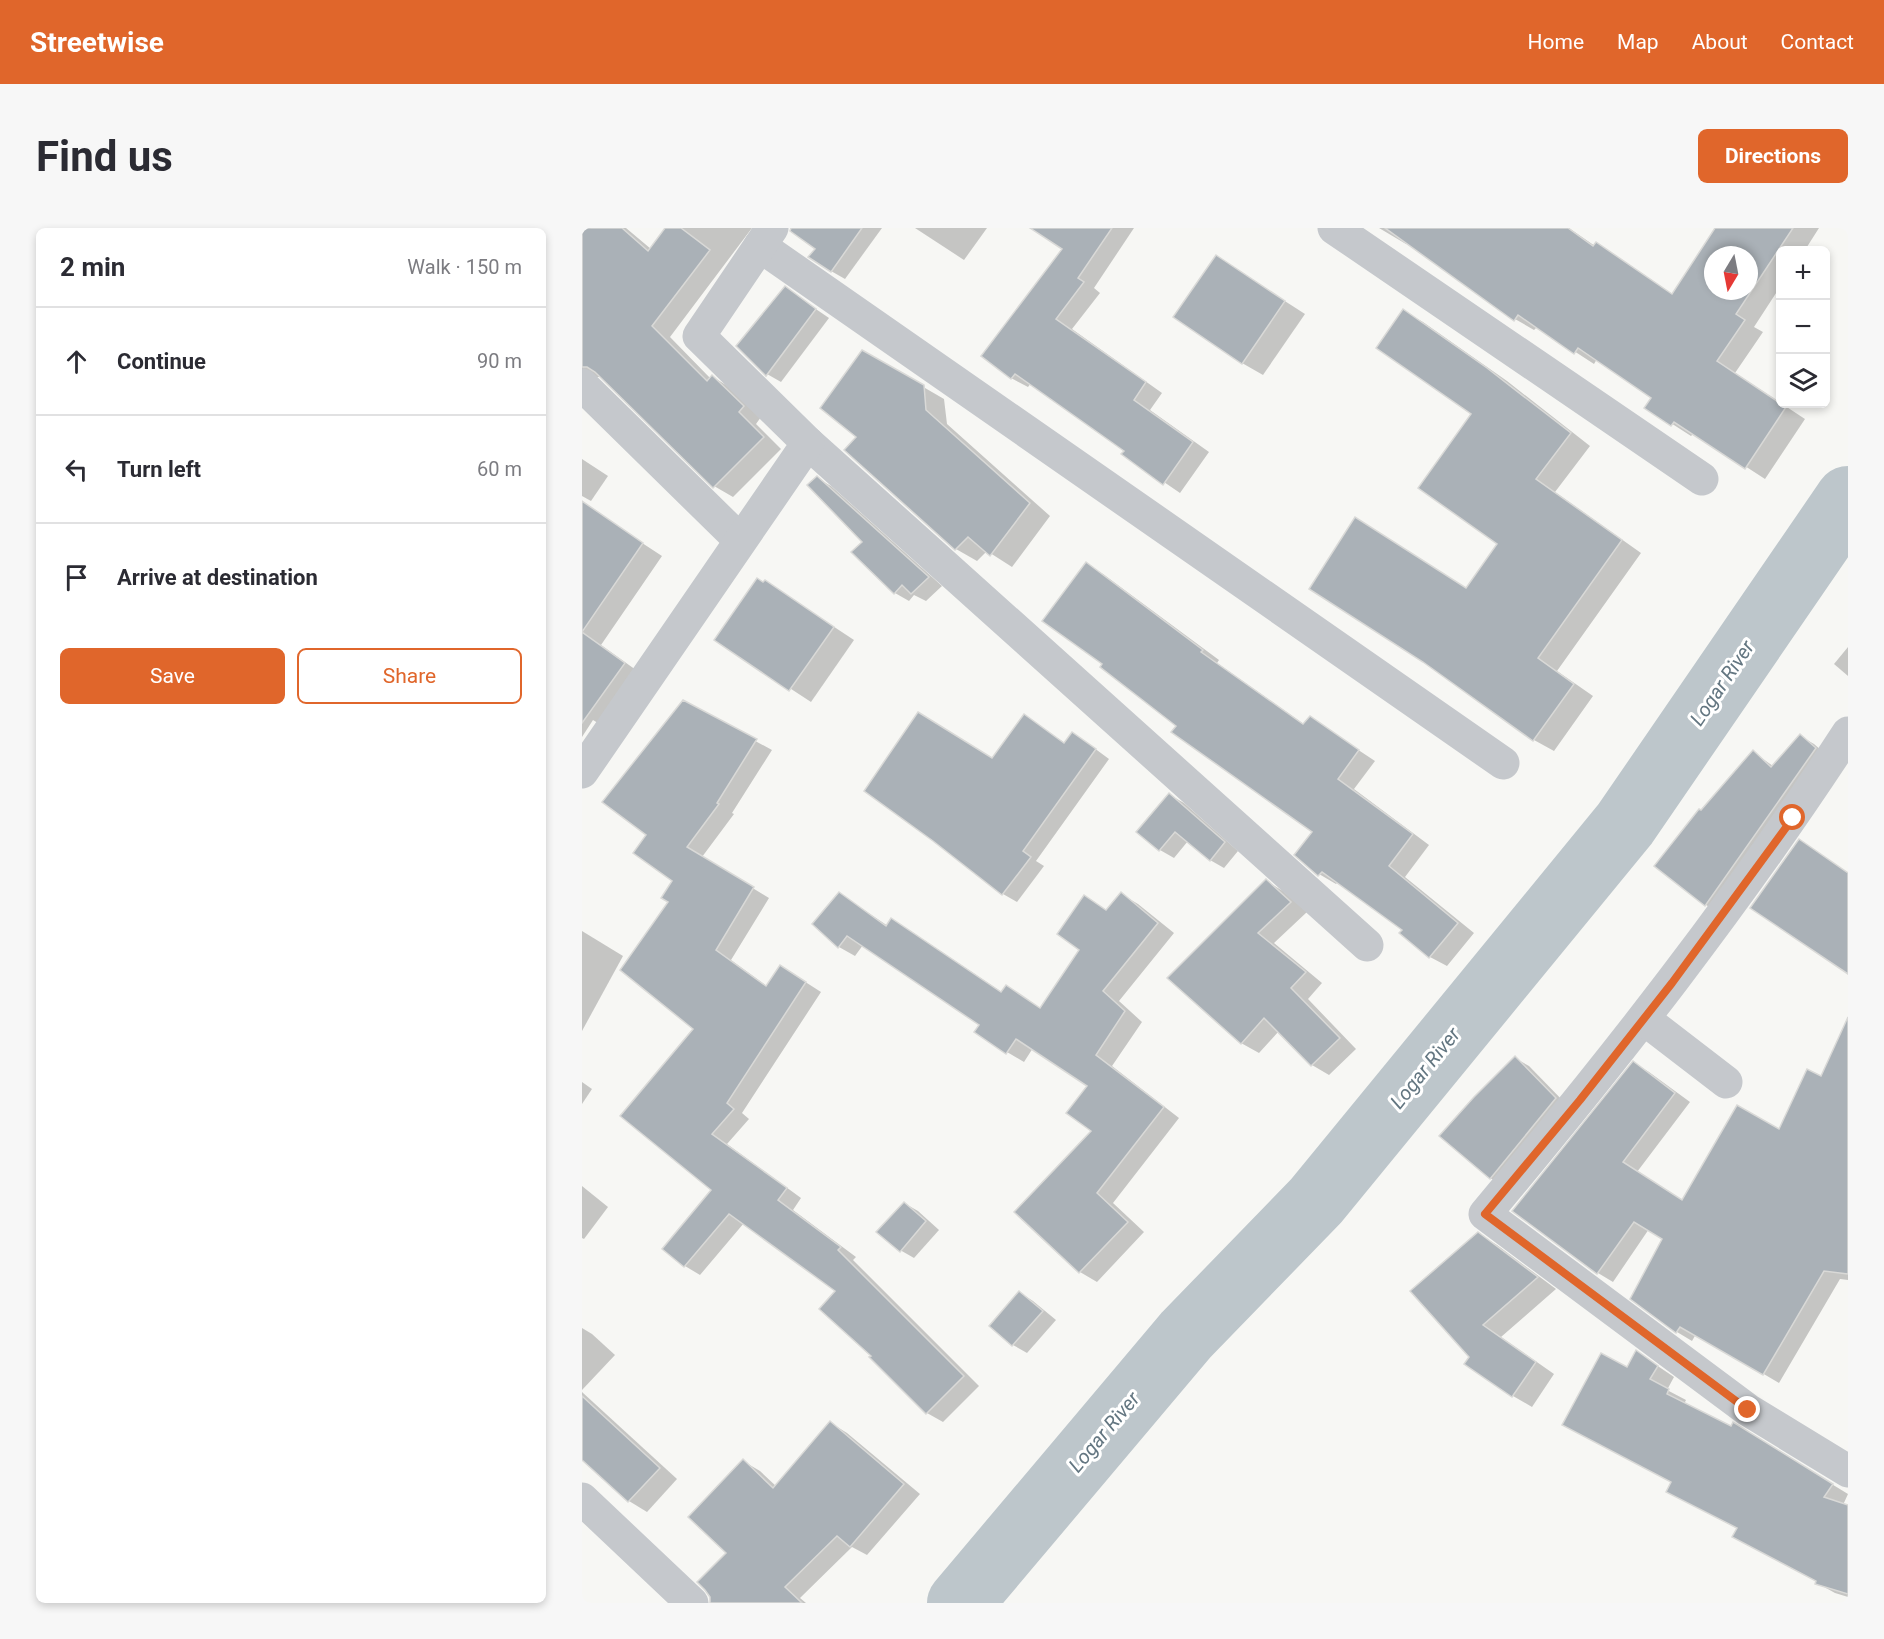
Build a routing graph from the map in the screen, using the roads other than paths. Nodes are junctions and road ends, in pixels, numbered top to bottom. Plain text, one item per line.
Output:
1 (1334, 228) edge
2 (766, 237) edge
3 (582, 385) edge
4 (808, 443) junction
5 (1702, 479) dead end
6 (740, 540) junction
7 (1848, 733) edge
8 (1503, 763) dead end
9 (582, 772) edge
10 (1366, 945) dead end
11 (1644, 1019) junction
12 (1726, 1082) dead end
13 (1848, 1471) edge
14 (582, 1499) edge
15 (692, 1603) edge

1 - 5 street
2 - 4 street
2 - 8 street
3 - 6 street
4 - 6 street
4 - 10 street
6 - 9 street
7 - 11 street
11 - 12 street
11 - 13 street
14 - 15 street

